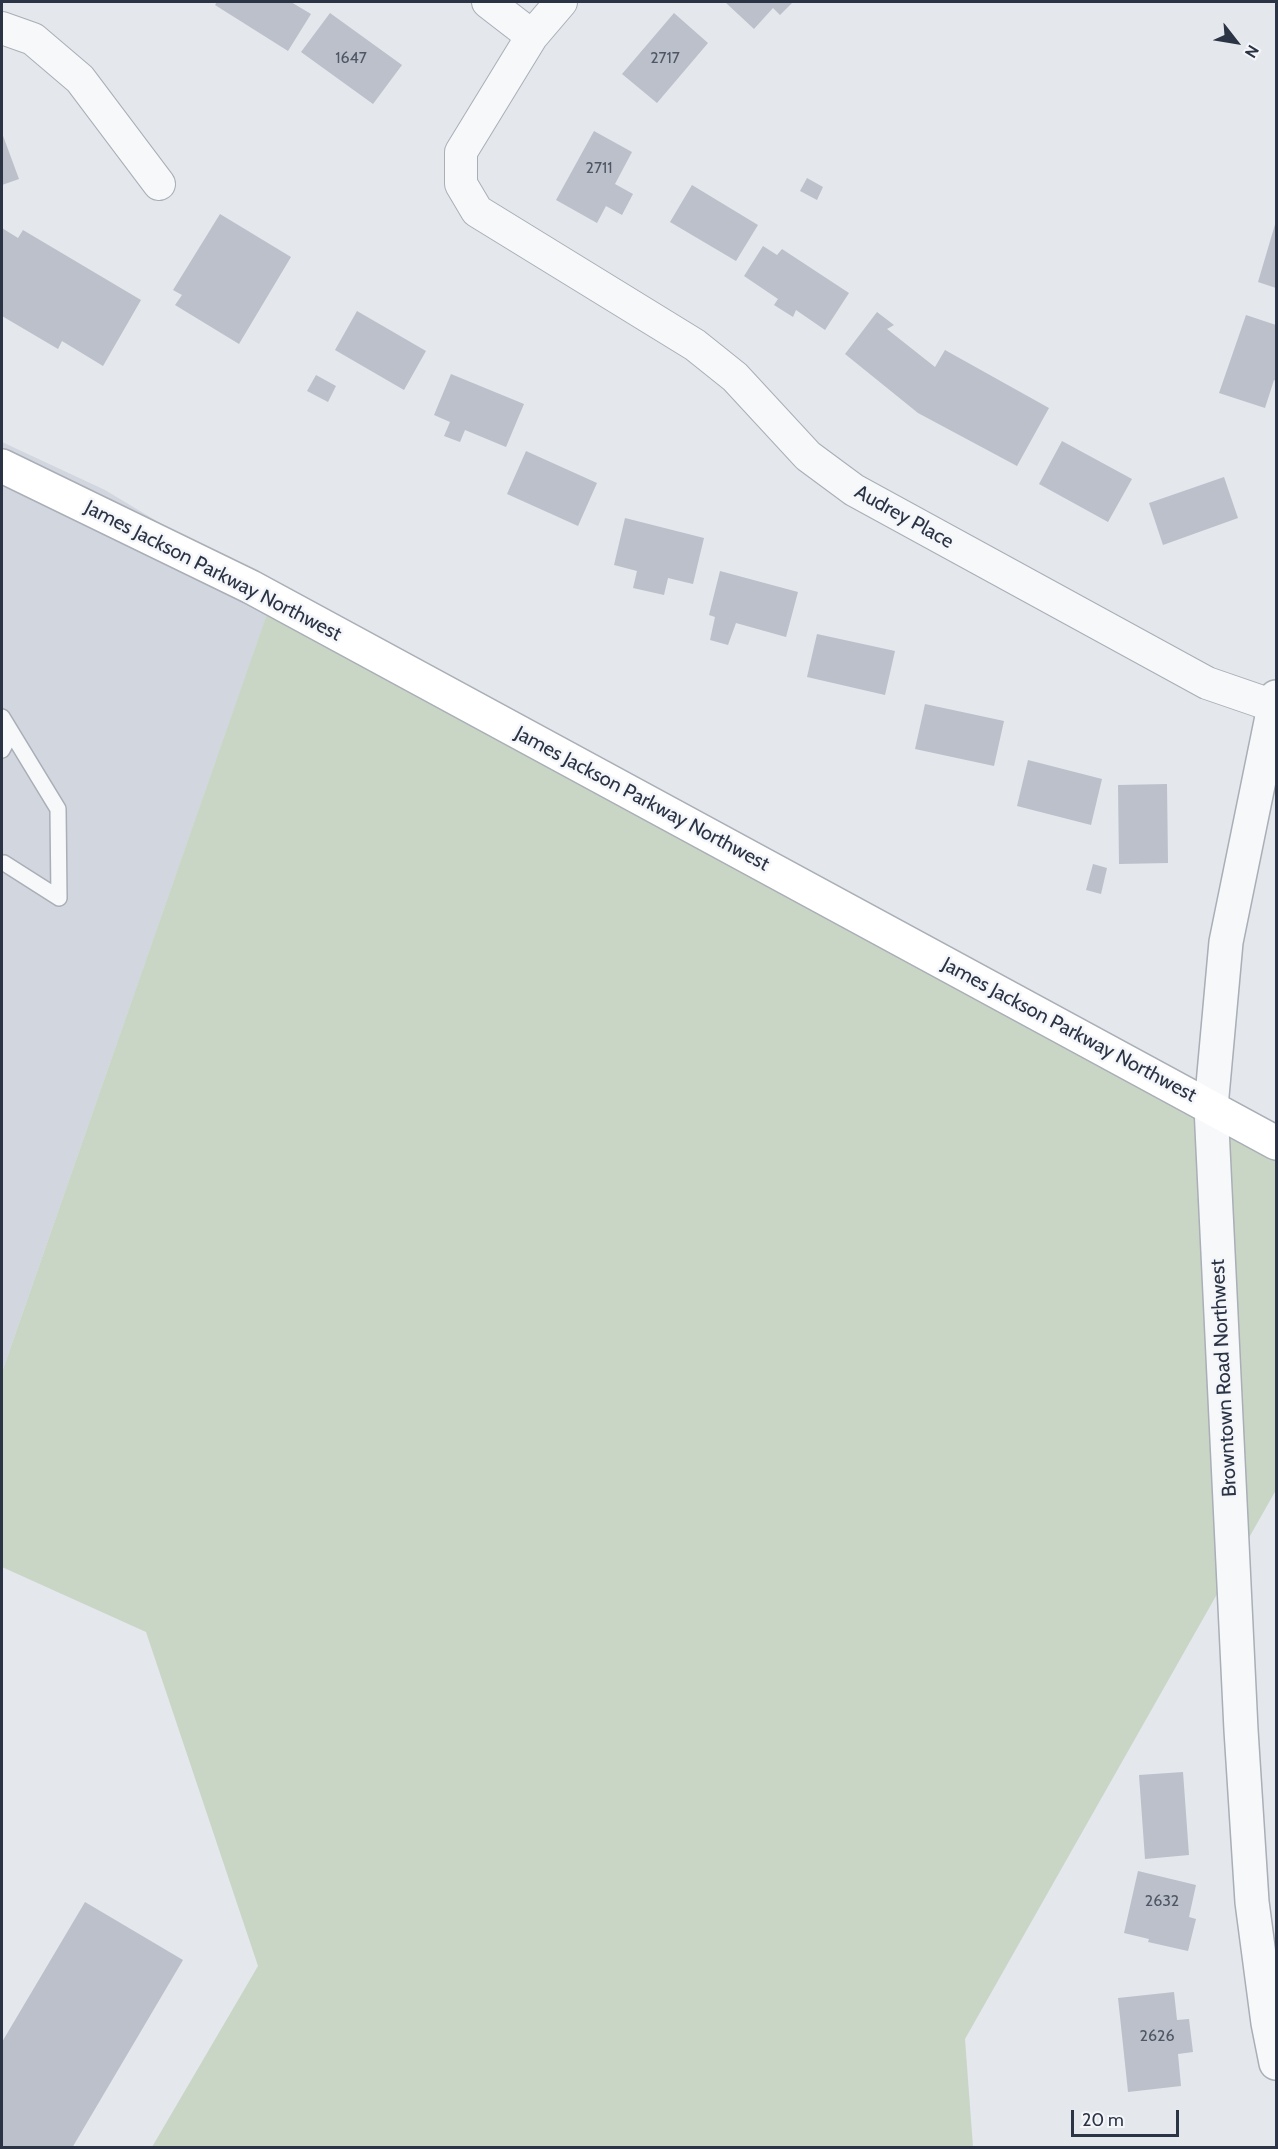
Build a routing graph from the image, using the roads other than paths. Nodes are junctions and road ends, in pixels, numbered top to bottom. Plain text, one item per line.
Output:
1 (488, 2) edge
2 (561, 2) edge
3 (2, 28) edge
4 (532, 36) junction
5 (159, 184) dead end
6 (2, 466) edge
7 (1275, 702) edge
8 (2, 717) edge
9 (11, 734) junction
10 (2, 750) edge
11 (4, 863) dead end
12 (1211, 1107) junction
13 (1276, 1143) edge
14 (1276, 2062) edge

1 - 4 street
2 - 4 street, Audrey Place
3 - 5 street
4 - 7 street, Audrey Place
6 - 12 main road, James Jackson Parkway Northwest
7 - 12 street, Browntown Road Northwest
8 - 9 lane
9 - 10 lane
9 - 11 lane
12 - 13 main road, James Jackson Parkway Northwest
12 - 14 street, Browntown Road Northwest

